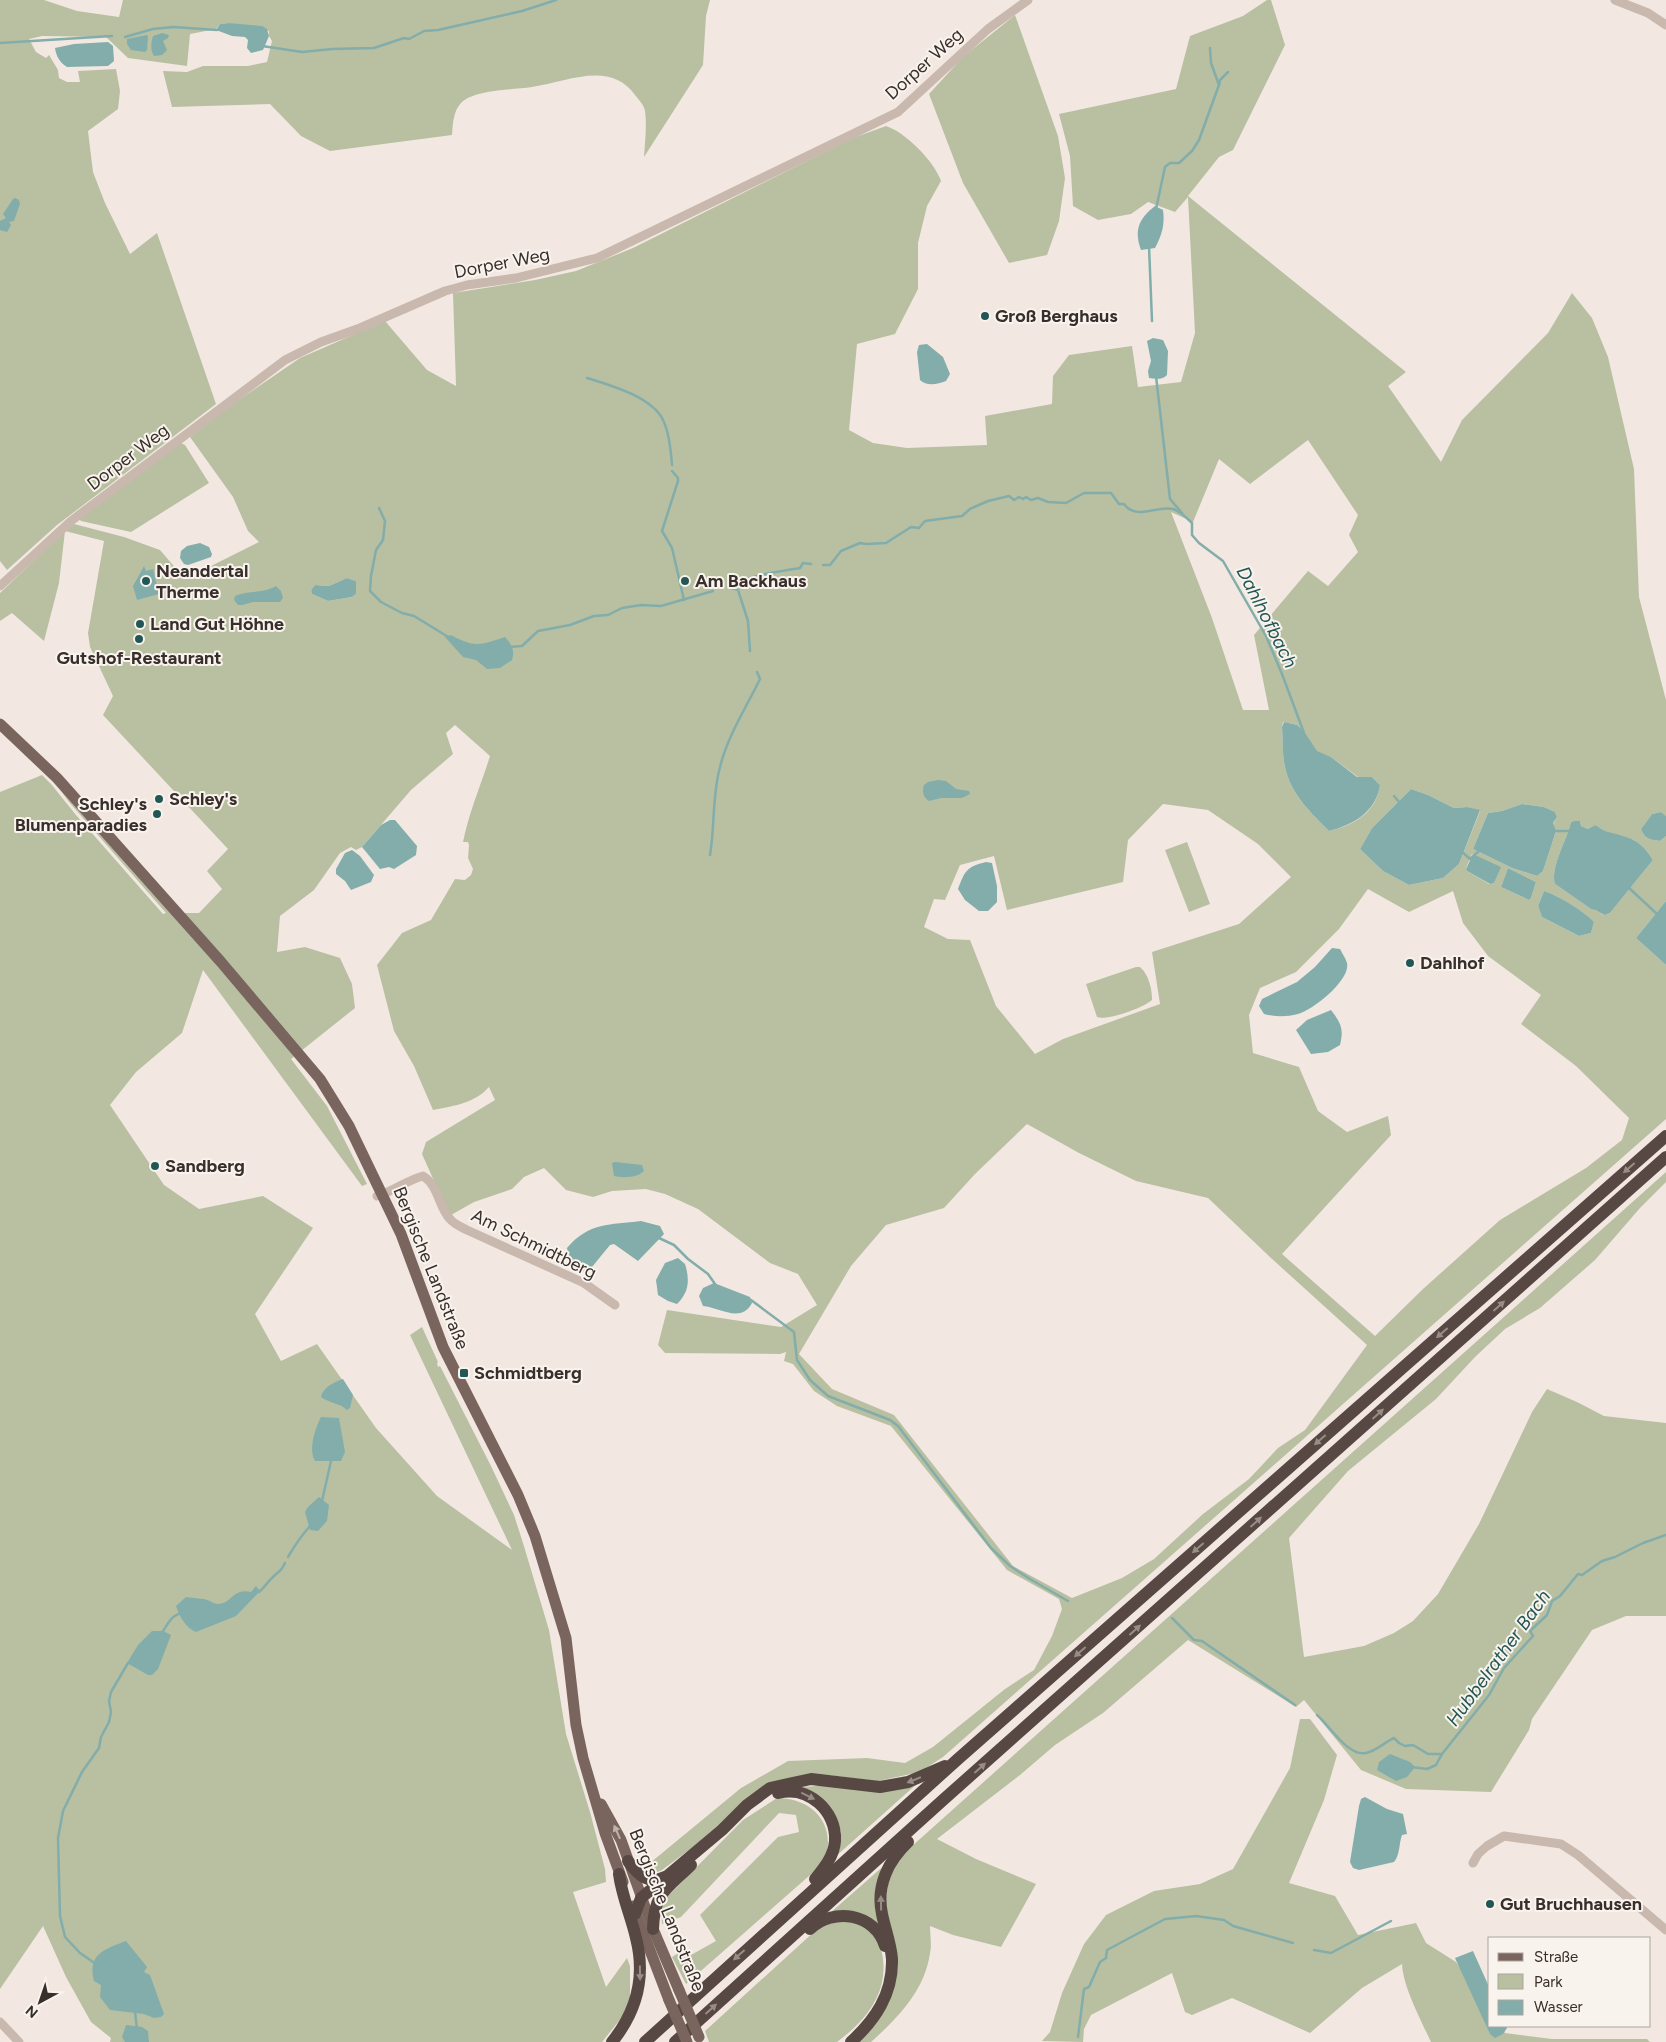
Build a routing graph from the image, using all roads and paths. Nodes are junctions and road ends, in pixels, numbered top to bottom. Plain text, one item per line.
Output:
1 (1028, 0) edge
2 (1615, 0) edge
3 (1666, 25) edge
4 (0, 586) edge
5 (0, 724) edge
6 (1666, 1136) edge
7 (1666, 1157) edge
8 (380, 1195) junction
9 (615, 1305) dead end
10 (958, 1759) junction
11 (595, 1794) junction
12 (943, 1800) junction
13 (628, 1861) junction
14 (1473, 1863) dead end
15 (619, 1874) junction
16 (667, 1876) junction
17 (641, 1898) junction
18 (635, 1914) junction
19 (776, 1922) junction
20 (653, 1929) junction
21 (1666, 1930) edge
22 (788, 1940) junction
23 (0, 2022) edge
24 (700, 2040) edge
25 (18, 2042) edge
26 (612, 2042) edge
27 (645, 2042) edge
28 (675, 2042) edge
29 (687, 2042) edge
30 (844, 2042) edge
31 (851, 2042) edge

1 - 4 street, Dorper Weg
2 - 3 street
5 - 8 main road, Bergische Landstraße
6 -> 10 highway
12 -> 7 highway
8 - 9 street, Am Schmidtberg
8 - 11 main road, Bergische Landstraße
10 -> 16 highway
10 - 19 highway
13 -> 11 main road, Bergische Landstraße
11 - 15 main road, Bergische Landstraße
12 - 22 highway
31 -> 12 highway
13 - 16 highway
13 - 17 main road, Bergische Landstraße
14 - 21 street
15 - 18 main road, Bergische Landstraße
15 -> 26 highway
16 - 17 highway
17 - 18 highway
17 - 20 main road, Bergische Landstraße
18 - 29 main road, Bergische Landstraße, bridge
20 -> 19 highway
19 -> 27 highway
20 - 24 main road, Bergische Landstraße, bridge
28 -> 22 highway
22 - 30 highway
23 - 25 street

